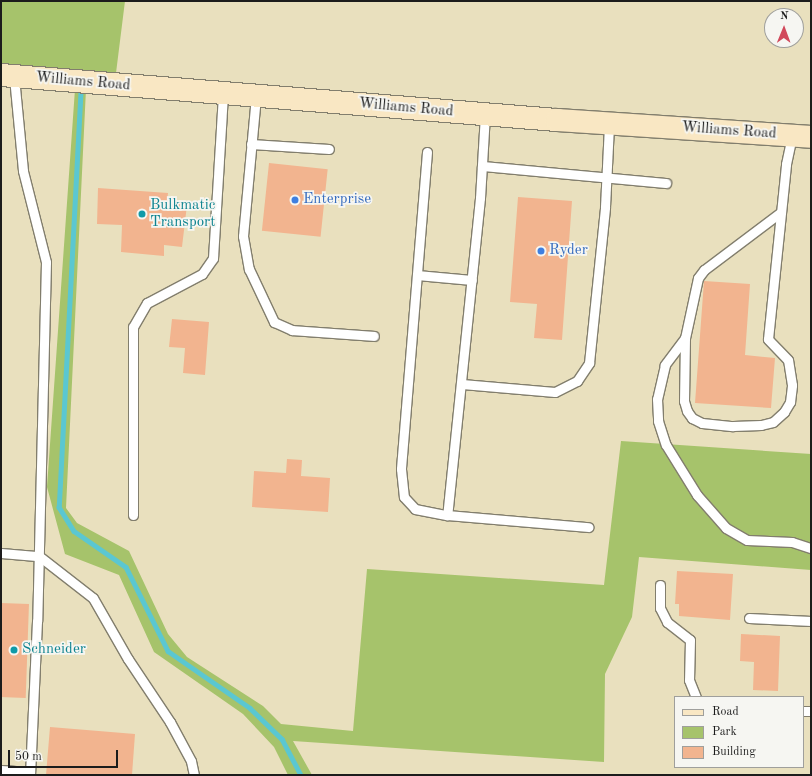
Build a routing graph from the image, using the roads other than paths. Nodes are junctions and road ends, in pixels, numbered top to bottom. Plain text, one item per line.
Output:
1 (8, 76) edge
2 (223, 94) junction
3 (256, 96) junction
4 (485, 114) junction
5 (609, 124) junction
6 (802, 136) edge
7 (251, 144) junction
8 (329, 149) dead end
9 (427, 152) dead end
10 (482, 166) junction
11 (606, 178) junction
12 (666, 183) dead end
13 (781, 212) junction
14 (417, 275) junction
15 (472, 280) junction
16 (374, 336) dead end
17 (685, 338) junction
18 (462, 384) junction
19 (133, 515) dead end
20 (447, 515) junction
21 (588, 527) dead end
22 (811, 548) edge
23 (1, 553) edge
24 (38, 556) junction
25 (660, 585) dead end
26 (749, 618) dead end
27 (811, 621) edge
28 (696, 696) edge
29 (1, 770) edge
30 (30, 774) edge
31 (194, 775) edge

1 - 2 main road, Williams Road
1 - 24 lane
2 - 3 main road, Williams Road
2 - 19 lane
3 - 4 main road, Williams Road
3 - 7 lane
4 - 5 main road, Williams Road
4 - 10 lane
5 - 6 main road, Williams Road
5 - 11 lane
6 - 13 lane
7 - 8 lane
7 - 16 lane
9 - 14 lane
10 - 11 lane
10 - 15 lane
11 - 12 lane
11 - 18 lane
13 - 17 lane
13 - 17 lane
14 - 15 lane
14 - 20 lane
15 - 18 lane
17 - 22 lane
18 - 20 lane
20 - 21 lane
23 - 24 lane
24 - 30 lane
24 - 31 lane
25 - 28 lane
26 - 27 lane
29 - 30 lane

